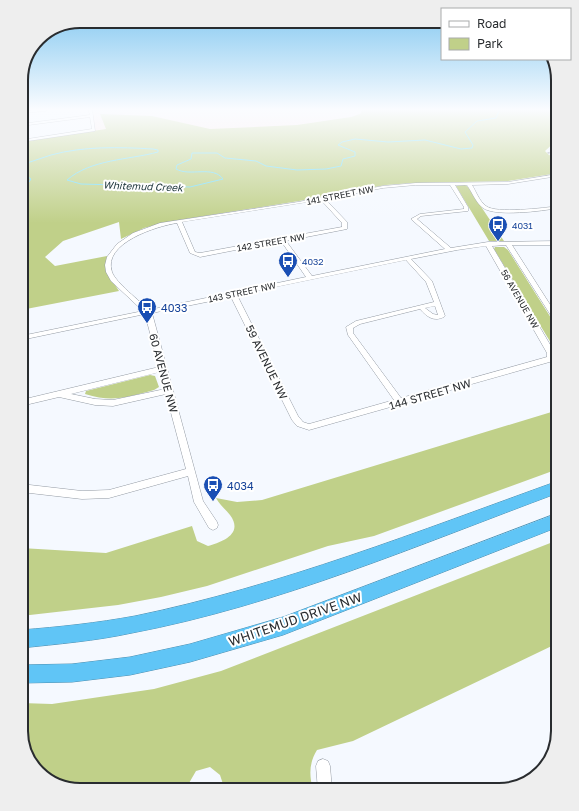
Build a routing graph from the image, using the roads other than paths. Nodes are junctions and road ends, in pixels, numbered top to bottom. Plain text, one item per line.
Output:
1 (551, 176) edge
2 (452, 184) junction
3 (469, 184) junction
4 (322, 199) junction
5 (551, 208) edge
6 (179, 222) junction
7 (283, 240) junction
8 (551, 243) edge
9 (488, 244) junction
10 (508, 244) junction
11 (449, 249) junction
12 (407, 258) junction
13 (310, 278) junction
14 (233, 294) junction
15 (438, 303) junction
16 (421, 307) junction
17 (551, 311) edge
18 (148, 312) junction
19 (28, 337) edge
20 (551, 346) edge
21 (551, 358) edge
22 (163, 369) junction
23 (169, 391) junction
24 (58, 394) junction
25 (28, 401) edge
26 (400, 402) junction
27 (304, 426) joint
28 (190, 472) junction
29 (551, 483) edge
30 (28, 489) edge
31 (551, 489) edge
32 (465, 520) junction
33 (551, 523) edge
34 (213, 525) dead end
35 (28, 638) edge
36 (28, 674) edge
37 (323, 766) dead end
38 (324, 783) edge

1 - 3 street, 141 STREET NW
2 - 3 street, 141 STREET NW
2 - 4 street, 141 STREET NW
2 - 11 street
3 - 5 street
4 - 6 street, 141 STREET NW
4 - 7 street, 142 STREET NW
6 - 7 street, 142 STREET NW
6 - 18 street, 141 STREET NW
7 - 13 street
8 - 10 street, 143 STREET NW
9 - 10 street, 143 STREET NW
9 - 11 street, 143 STREET NW
9 - 20 street, 56 AVENUE NW
10 - 17 street
11 - 12 street, 143 STREET NW
12 - 13 street, 143 STREET NW
12 - 15 street
13 - 14 street, 143 STREET NW
14 - 18 street, 143 STREET NW
14 - 27 street, 59 AVENUE NW
15 - 16 street
15 - 16 street
16 - 26 street
18 - 19 street, 143 STREET NW
18 - 22 street, 60 AVENUE NW
21 - 26 street, 144 STREET NW
22 - 23 street, 60 AVENUE NW
22 - 24 street
23 - 24 street
23 - 28 street, 60 AVENUE NW
24 - 25 street
26 - 27 street, 144 STREET NW
28 - 30 street
28 - 34 street, 60 AVENUE NW
29 - 32 highway
31 - 32 highway
32 - 35 highway
33 - 36 highway, WHITEMUD DRIVE NW
37 - 38 street

